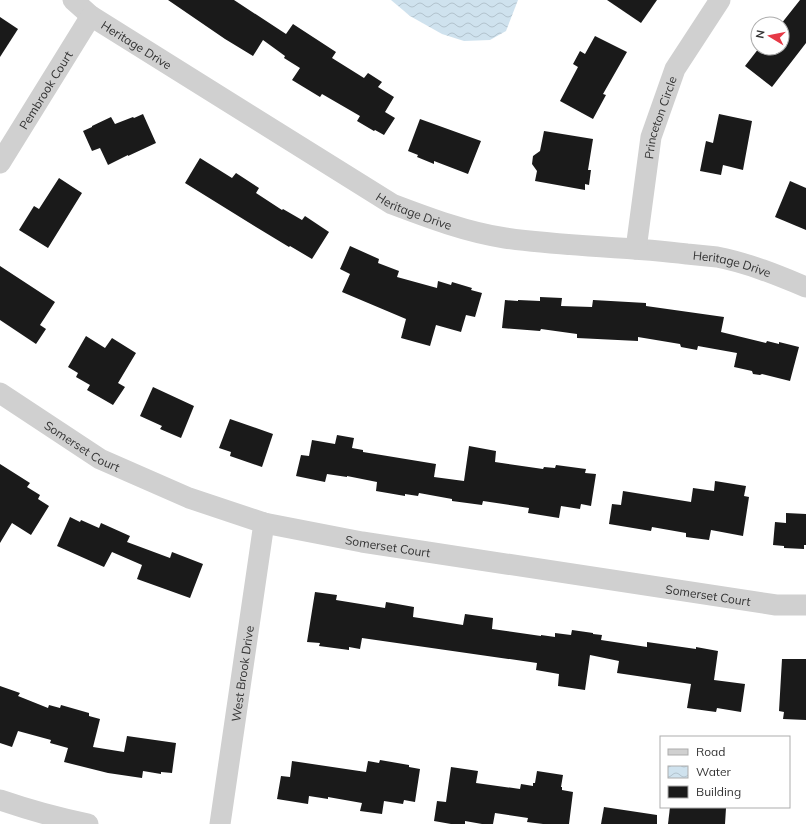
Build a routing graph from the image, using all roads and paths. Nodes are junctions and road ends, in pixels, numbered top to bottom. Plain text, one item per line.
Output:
1 (73, 0) edge
2 (720, 0) edge
3 (91, 16) junction
4 (0, 163) edge
5 (636, 249) junction
6 (806, 287) edge
7 (0, 393) edge
8 (264, 523) junction
9 (806, 605) edge
10 (0, 800) edge
11 (88, 824) edge
12 (220, 824) edge

1 - 3 street, Heritage Drive
2 - 5 street, Princeton Circle
3 - 4 street, Pembrook Court
3 - 5 street, Heritage Drive
5 - 6 street, Heritage Drive
7 - 8 street, Somerset Court
8 - 9 street, Somerset Court
8 - 12 street, West Brook Drive
10 - 11 street

